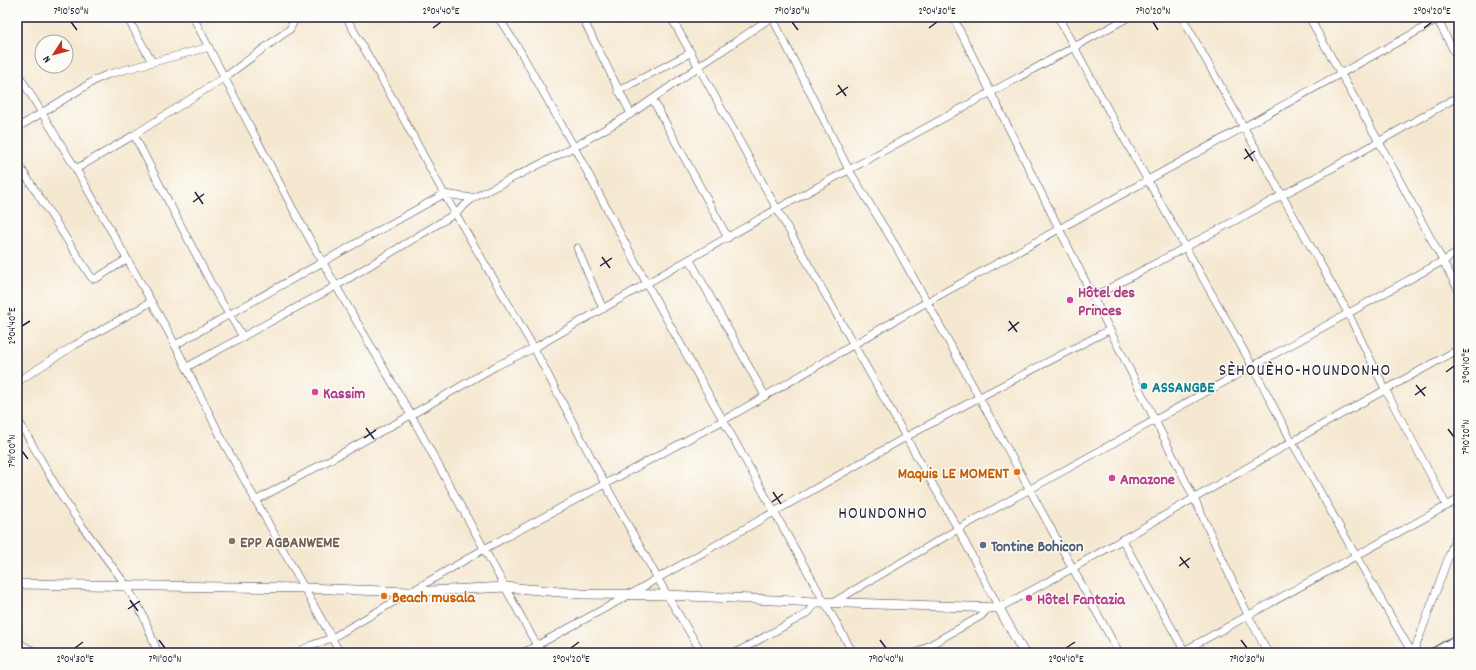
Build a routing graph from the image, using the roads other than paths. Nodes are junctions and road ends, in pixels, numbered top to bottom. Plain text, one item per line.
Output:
1 (127, 17) edge
2 (193, 17) edge
3 (296, 17) edge
4 (346, 17) edge
5 (498, 17) edge
6 (582, 17) edge
7 (671, 17) edge
8 (772, 17) edge
9 (954, 17) edge
10 (1058, 17) edge
11 (1129, 17) edge
12 (1182, 17) edge
13 (1309, 17) edge
14 (1439, 18) edge
15 (1073, 46) junction
16 (209, 47) junction
17 (690, 53) junction
18 (1459, 61) edge
19 (152, 62) junction
20 (698, 67) junction
21 (17, 72) edge
22 (1341, 73) junction
23 (225, 77) junction
24 (618, 90) junction
25 (992, 92) junction
26 (1459, 96) edge
27 (653, 100) junction
28 (42, 113) junction
29 (631, 114) junction
30 (17, 128) edge
31 (1244, 128) junction
32 (134, 135) junction
33 (1379, 142) junction
34 (574, 147) junction
35 (17, 162) edge
36 (76, 169) junction
37 (850, 170) junction
38 (1147, 181) junction
39 (444, 194) junction
40 (1282, 194) junction
41 (473, 198) junction
42 (777, 210) junction
43 (456, 213) junction
44 (1059, 229) junction
45 (728, 238) junction
46 (1185, 247) junction
47 (578, 248) dead end
48 (1459, 252) edge
49 (127, 259) junction
50 (690, 260) junction
51 (1443, 261) junction
52 (322, 262) junction
53 (647, 284) junction
54 (336, 286) junction
55 (1459, 291) edge
56 (1093, 297) junction
57 (151, 302) junction
58 (927, 302) junction
59 (603, 309) junction
60 (1348, 313) junction
61 (230, 314) junction
62 (1109, 330) junction
63 (243, 337) junction
64 (175, 344) junction
65 (854, 345) junction
66 (534, 348) junction
67 (1459, 349) edge
68 (187, 367) junction
69 (1253, 367) junction
70 (17, 382) edge
71 (1385, 389) junction
72 (765, 396) junction
73 (980, 397) junction
74 (411, 415) junction
75 (17, 418) edge
76 (724, 420) junction
77 (1155, 421) junction
78 (906, 437) junction
79 (1292, 442) junction
80 (605, 484) junction
81 (1030, 489) junction
82 (1194, 498) junction
83 (1459, 499) edge
84 (255, 501) junction
85 (1447, 506) junction
86 (775, 511) junction
87 (1459, 528) edge
88 (958, 529) junction
89 (1122, 539) junction
90 (484, 550) junction
91 (1356, 556) junction
92 (1073, 568) junction
93 (658, 578) junction
94 (17, 584) edge
95 (126, 585) junction
96 (506, 587) junction
97 (304, 588) junction
98 (410, 592) junction
99 (631, 594) junction
100 (666, 595) junction
101 (825, 602) junction
102 (989, 607) junction
103 (999, 608) junction
104 (1248, 615) junction
105 (332, 638) junction
106 (1459, 639) edge
107 (17, 642) edge
108 (536, 645) junction
109 (1459, 650) edge
110 (1182, 652) edge
111 (37, 653) edge
112 (158, 653) edge
113 (296, 653) edge
114 (340, 653) edge
115 (523, 653) edge
116 (541, 653) edge
117 (702, 653) edge
118 (735, 653) edge
119 (853, 653) edge
120 (916, 653) edge
121 (1024, 653) edge
122 (1119, 653) edge
123 (1268, 653) edge
124 (1412, 653) edge
125 (1435, 653) edge
126 (1453, 653) edge

1 - 19 street
2 - 16 street
3 - 23 street
4 - 39 street
5 - 34 street
6 - 24 street
7 - 17 street
8 - 20 street
8 - 37 street
9 - 25 street
10 - 15 street
11 - 15 street
12 - 31 street
13 - 22 street
14 - 18 street
14 - 22 street
15 - 25 street
15 - 38 street
16 - 19 street
16 - 23 street
17 - 20 street
17 - 24 street
19 - 28 street
20 - 27 street
20 - 42 street
21 - 28 street
22 - 31 street
22 - 33 street
23 - 32 street
23 - 52 street
24 - 29 street
25 - 37 street
25 - 44 street
26 - 33 street
27 - 29 street
27 - 45 street
28 - 30 street
28 - 36 street
29 - 34 street
31 - 38 street
31 - 40 street
32 - 36 street
32 - 61 street
33 - 40 street
33 - 51 street
34 - 41 street
34 - 53 street
35 - 49 street
36 - 49 street
37 - 42 street
37 - 58 street
38 - 44 street
38 - 46 street
39 - 41 street
39 - 43 street
39 - 52 street
40 - 46 street
40 - 60 street
41 - 43 street
42 - 45 street
42 - 65 street
43 - 54 street
43 - 66 street
44 - 56 street
44 - 58 street
45 - 50 street
46 - 56 street
46 - 69 street
47 - 59 street
48 - 51 street
49 - 57 street
50 - 53 street
50 - 72 street
51 - 55 street
51 - 60 street
52 - 54 street
52 - 61 street
53 - 59 street
53 - 76 street
54 - 63 street
54 - 74 street
56 - 62 street
57 - 64 street
57 - 70 street
58 - 65 street
58 - 73 street
59 - 66 street
60 - 69 street
60 - 71 street
61 - 63 street
61 - 64 street
62 - 73 street
62 - 77 street
63 - 68 street
64 - 68 street
65 - 72 street
65 - 78 street
66 - 74 street
66 - 80 street
67 - 71 street
68 - 84 street
69 - 77 street
69 - 79 street
71 - 79 street
71 - 85 street
72 - 76 street
73 - 78 street
73 - 81 street
74 - 84 street
74 - 90 street
75 - 95 street
76 - 80 street
76 - 86 street
77 - 81 street
77 - 82 street
78 - 86 street
78 - 88 street
79 - 82 street
79 - 91 street
80 - 90 street
80 - 93 street
81 - 88 street
81 - 92 street
82 - 89 street
82 - 104 street
83 - 85 street
84 - 97 street
85 - 91 street
86 - 93 street
86 - 101 street
87 - 124 street
88 - 101 street
88 - 103 street
89 - 92 street
89 - 110 street
90 - 96 street
90 - 98 street
91 - 104 street
91 - 124 street
92 - 103 street
92 - 122 street
93 - 99 street
93 - 100 street
94 - 95 main road
95 - 97 main road
95 - 112 street
96 - 98 main road
96 - 99 main road
96 - 108 street
97 - 98 main road
97 - 105 street
98 - 105 street
99 - 100 main road
99 - 108 street
100 - 101 main road
100 - 117 street
101 - 102 main road
101 - 118 street
101 - 119 street
102 - 103 main road
102 - 120 street
103 - 121 main road
104 - 110 street
104 - 123 street
105 - 113 street
105 - 114 street
106 - 125 highway
107 - 111 street
108 - 115 street
108 - 116 street
109 - 126 highway

